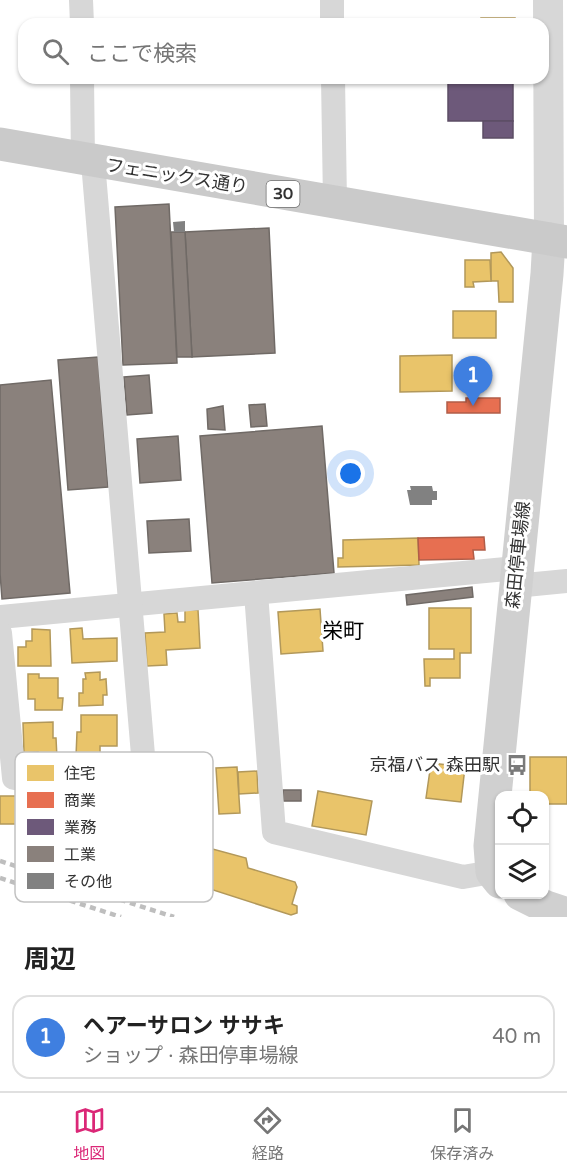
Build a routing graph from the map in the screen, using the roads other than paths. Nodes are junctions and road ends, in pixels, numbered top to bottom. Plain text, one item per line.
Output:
1 (81, 0) edge
2 (332, 0) edge
3 (548, 0) edge
4 (82, 18) edge
5 (332, 18) edge
6 (82, 84) edge
7 (333, 84) edge
8 (558, 137) edge
9 (0, 144) edge
10 (88, 161) junction
11 (335, 202) junction
12 (558, 240) edge
13 (516, 577) junction
14 (567, 581) edge
15 (256, 592) junction
16 (129, 605) junction
17 (0, 617) edge
18 (0, 633) edge
19 (143, 752) edge
20 (15, 778) edge
21 (495, 872) edge
22 (495, 877) edge
23 (530, 899) edge
24 (567, 914) edge

1 - 4 street
2 - 5 street
3 - 8 street
6 - 10 street
7 - 11 street
8 - 12 street
9 - 10 main road, フェニックス通り / 30
10 - 11 main road, フェニックス通り / 30
10 - 16 street
11 - 12 main road, フェニックス通り / 30
12 - 13 main road, 森田停車場線
13 - 14 street
13 - 15 street
13 - 21 main road, 森田停車場線
15 - 16 street
15 - 22 street
16 - 17 street
16 - 19 street
18 - 20 street
23 - 24 main road

